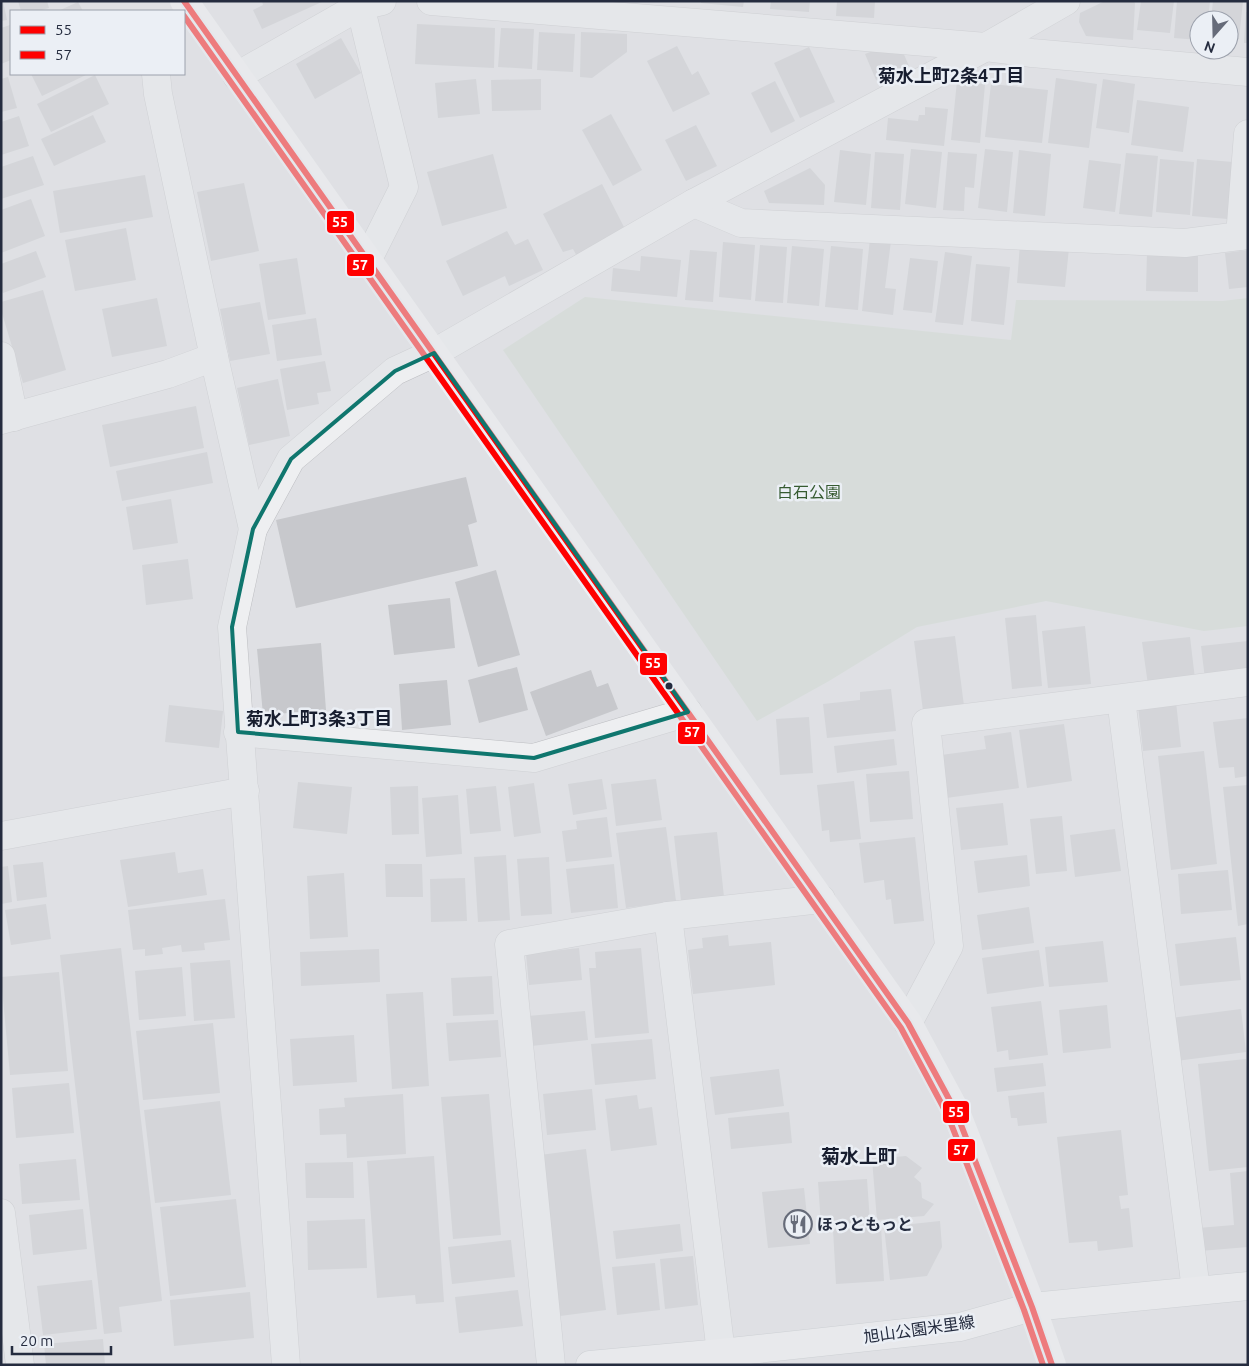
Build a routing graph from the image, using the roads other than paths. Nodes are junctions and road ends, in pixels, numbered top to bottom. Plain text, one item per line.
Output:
1 (431, 1) edge
2 (1066, 1) edge
3 (367, 3) edge
4 (184, 5) edge
5 (986, 47) junction
6 (1248, 72) edge
7 (156, 75) edge
8 (237, 76) junction
9 (1248, 134) edge
10 (694, 203) junction
11 (1244, 235) edge
12 (368, 259) junction
13 (434, 354) junction
14 (1, 356) edge
15 (214, 357) junction
16 (8, 418) edge
17 (253, 530) junction
18 (1248, 682) edge
19 (1121, 698) junction
20 (688, 712) junction
21 (238, 732) junction
22 (245, 791) junction
23 (1, 836) edge
24 (821, 900) junction
25 (668, 916) junction
26 (908, 1023) junction
27 (1, 1213) edge
28 (1248, 1286) edge
29 (1196, 1290) junction
30 (1032, 1306) junction
31 (721, 1353) junction
32 (685, 1360) edge
33 (20, 1365) edge
34 (286, 1365) edge
35 (551, 1365) edge
36 (590, 1365) edge
37 (1052, 1365) edge

1 - 5 street
2 - 5 street
3 - 8 street
3 - 12 street
4 - 8 street
5 - 6 street
5 - 10 street
7 - 15 street
8 - 12 street
9 - 11 street
10 - 11 street
10 - 13 street
12 - 13 street
13 - 17 street
13 - 20 street
14 - 16 street
15 - 16 street
15 - 17 street
17 - 21 street
18 - 19 street
19 - 26 street
19 - 29 street
20 - 21 street
20 - 24 street
21 - 22 street
22 - 23 street
22 - 34 street
24 - 25 street
24 - 26 street
25 - 31 street
25 - 35 street
26 - 30 street
27 - 33 street
28 - 29 street, 旭山公園米里線
29 - 30 street, 旭山公園米里線
30 - 31 street, 旭山公園米里線
30 - 37 street
31 - 32 street, 旭山公園米里線
32 - 36 street, 旭山公園米里線

